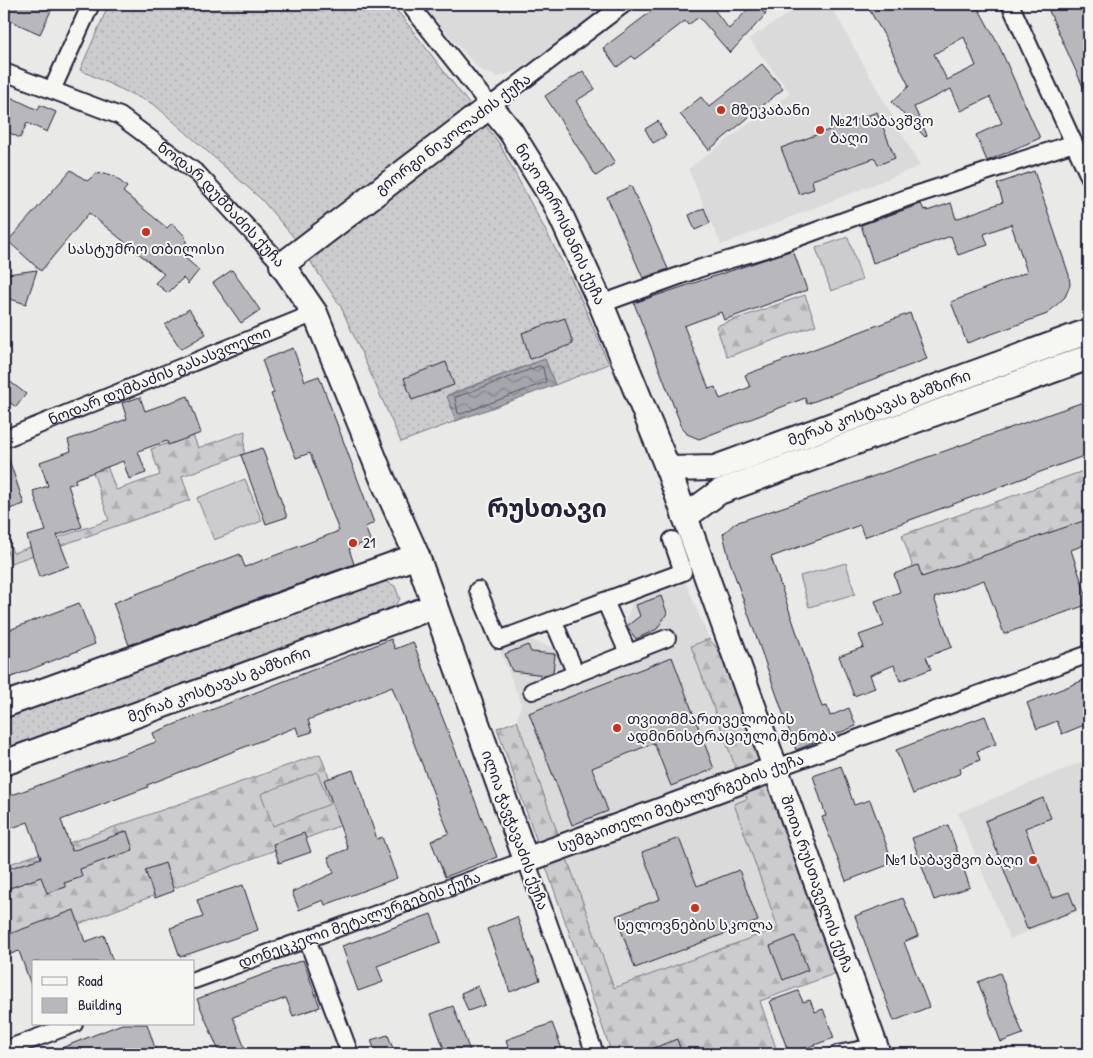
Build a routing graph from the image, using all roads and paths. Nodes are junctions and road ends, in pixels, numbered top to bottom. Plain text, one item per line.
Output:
1 (91, 4) edge
2 (409, 4) edge
3 (624, 4) edge
4 (1010, 4) edge
5 (4, 72) edge
6 (52, 90) junction
7 (490, 106) junction
8 (1074, 143) junction
9 (1089, 176) edge
10 (282, 265) junction
11 (601, 304) junction
12 (315, 313) junction
13 (1089, 331) edge
14 (1089, 357) edge
15 (4, 439) edge
16 (668, 469) junction
17 (685, 517) junction
18 (672, 540) dead end
19 (417, 556) junction
20 (478, 590) dead end
21 (605, 601) junction
22 (435, 606) junction
23 (553, 620) junction
24 (666, 638) dead end
25 (628, 653) junction
26 (1089, 654) edge
27 (576, 674) junction
28 (532, 691) dead end
29 (4, 705) edge
30 (4, 763) edge
31 (774, 769) junction
32 (526, 860) junction
33 (307, 939) junction
34 (195, 980) edge
35 (69, 1026) edge
36 (7, 1051) edge
37 (873, 1052) edge
38 (350, 1054) edge
39 (595, 1054) edge
40 (837, 1054) edge

1 - 6 street
2 - 7 street, ნიკო ფიროსმანის ქუჩა
3 - 7 street, გიორგი ნიკოლაძის ქუჩა
4 - 8 street
5 - 6 street, ნოდარ დუმბაძის ქუჩა
6 - 10 street, ნოდარ დუმბაძის ქუჩა
7 - 10 street, გიორგი ნიკოლაძის ქუჩა
7 - 11 street, ნიკო ფიროსმანის ქუჩა
8 - 9 street
8 - 11 street
10 - 12 street, ნოდარ დუმბაძის ქუჩა
11 - 16 street, ნიკო ფიროსმანის ქუჩა
12 - 15 street, ნოდარ დუმბაძის გასასვლელი
12 - 19 street, ნოდარ დუმბაძის ქუჩა
13 - 16 street, მერაბ კოსტავას გამზირი
14 - 17 street, მერაბ კოსტავას გამზირი
16 - 17 street, ნიკო ფიროსმანის ქუჩა
17 - 31 street, შოთა რუსთაველის ქუჩა
18 - 21 street
19 - 22 street, ილია ჭავჭავაძის ქუჩა
19 - 29 street
20 - 23 street
21 - 23 street
21 - 25 street
22 - 30 street, მერაბ კოსტავას გამზირი
22 - 32 street, ილია ჭავჭავაძის ქუჩა
23 - 27 street
24 - 25 street
25 - 27 street
26 - 31 street, სუმგაითელი მეტალურგების ქუჩა
27 - 28 street
31 - 32 street, სუმგაითელი მეტალურგების ქუჩა
31 - 37 street, შოთა რუსთაველის ქუჩა
32 - 33 street, დონეცკელი მეტალურგების ქუჩა
32 - 39 street, ილია ჭავჭავაძის ქუჩა
33 - 34 street, დონეცკელი მეტალურგების ქუჩა
33 - 38 street
35 - 36 street
37 - 40 street

